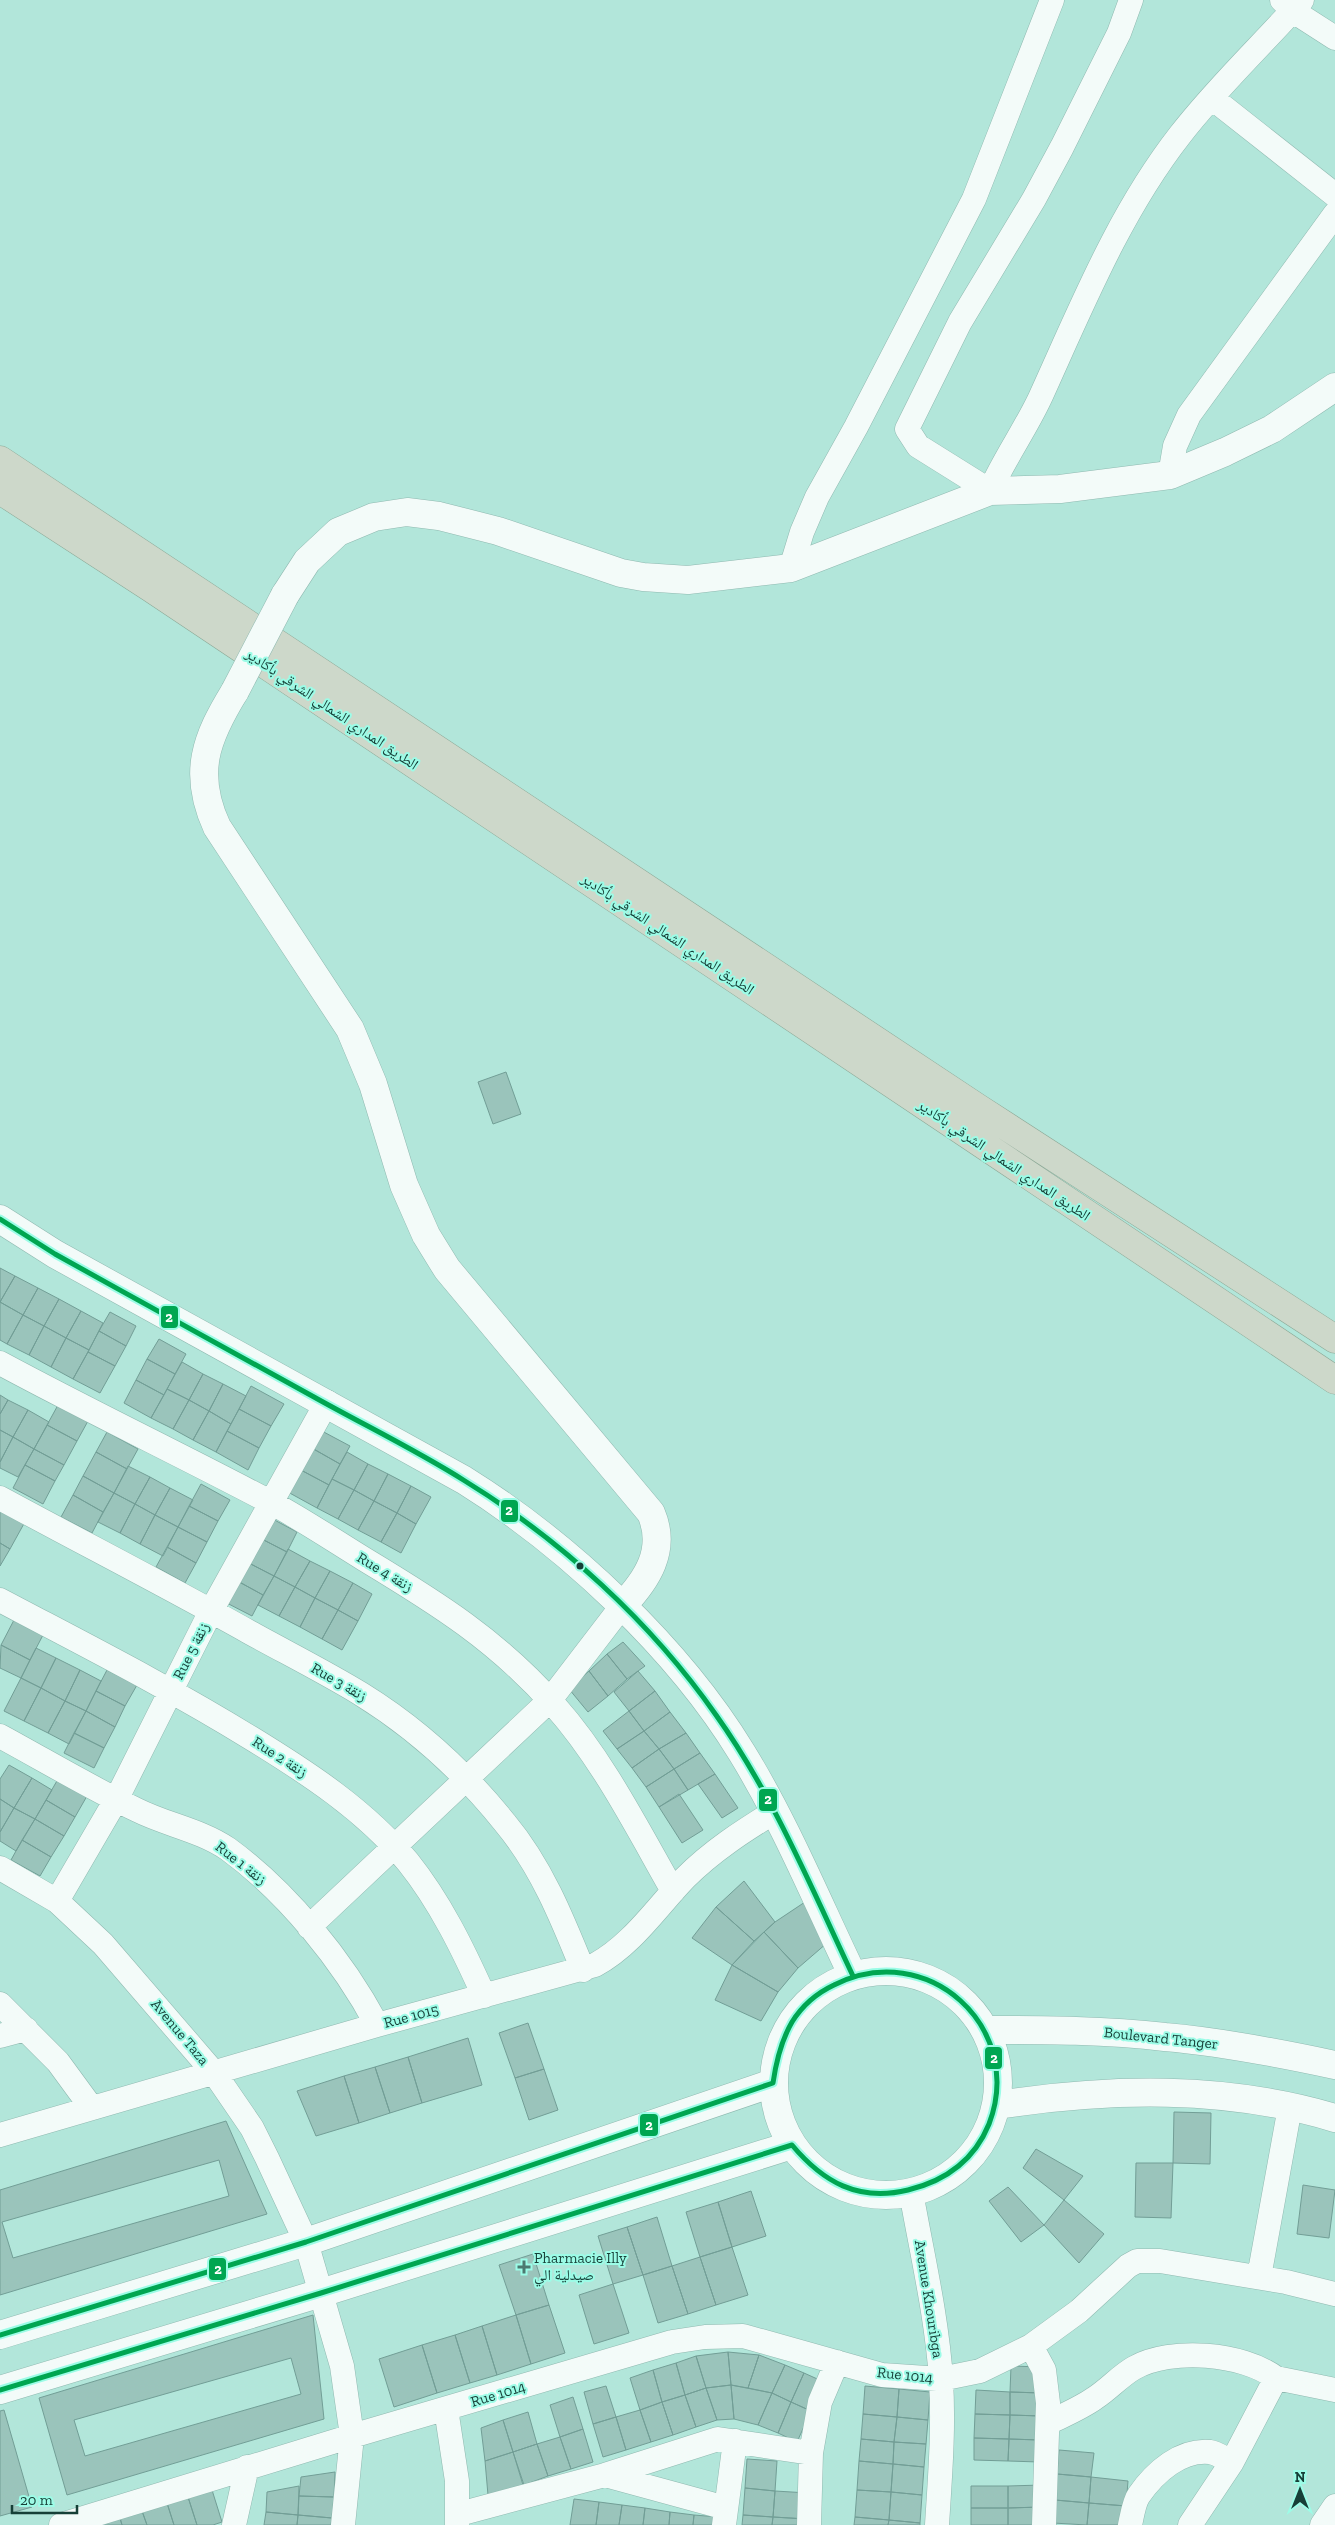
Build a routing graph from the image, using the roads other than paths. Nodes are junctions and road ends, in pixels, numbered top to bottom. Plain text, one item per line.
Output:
1 (1052, 0) edge
2 (1131, 0) edge
3 (1292, 4) edge
4 (1335, 38) edge
5 (1212, 98) junction
6 (1335, 195) edge
7 (1335, 214) edge
8 (1335, 387) edge
9 (0, 460) edge
10 (1170, 475) junction
11 (0, 490) edge
12 (990, 491) junction
13 (791, 568) junction
14 (0, 1219) edge
15 (1335, 1339) edge
16 (0, 1363) edge
17 (1335, 1380) edge
18 (327, 1402) junction
19 (0, 1498) edge
20 (272, 1503) junction
21 (0, 1600) edge
22 (622, 1606) junction
23 (212, 1611) junction
24 (171, 1690) junction
25 (550, 1700) junction
26 (0, 1736) edge
27 (466, 1780) junction
28 (117, 1798) junction
29 (774, 1812) junction
30 (394, 1846) junction
31 (0, 1868) edge
32 (673, 1891) junction
33 (57, 1901) junction
34 (309, 1927) junction
35 (583, 1970) junction
36 (853, 1976) junction
37 (484, 1996) junction
38 (0, 2004) edge
39 (377, 2025) junction
40 (26, 2029) junction
41 (986, 2030) junction
42 (0, 2036) edge
43 (1335, 2065) edge
44 (215, 2074) junction
45 (773, 2083) junction
46 (997, 2105) junction
47 (91, 2107) junction
48 (1290, 2107) junction
49 (1335, 2118) edge
50 (0, 2135) edge
51 (792, 2145) junction
52 (911, 2192) junction
53 (306, 2242) junction
54 (1259, 2277) junction
55 (321, 2293) junction
56 (1335, 2294) edge
57 (0, 2335) edge
58 (1031, 2346) junction
59 (837, 2362) junction
60 (1276, 2378) junction
61 (941, 2379) junction
62 (0, 2390) edge
63 (1335, 2390) edge
64 (446, 2409) junction
65 (1048, 2424) junction
66 (352, 2436) junction
67 (734, 2441) junction
68 (811, 2454) junction
69 (1232, 2462) junction
70 (247, 2467) junction
71 (605, 2474) junction
72 (1335, 2506) edge
73 (725, 2517) edge
74 (458, 2519) edge
75 (61, 2525) edge
76 (234, 2525) edge
77 (343, 2525) edge
78 (809, 2525) edge
79 (937, 2525) edge
80 (1044, 2525) edge
81 (1130, 2525) edge
82 (1190, 2525) edge
83 (1322, 2525) edge

1 - 13 street
2 - 12 street
3 - 4 street
3 - 5 street
5 - 6 street
5 - 12 street
7 - 10 street
8 - 10 street
9 - 15 highway, الطريق المداري الشمالي الشرقي بأكادير
10 - 12 street
11 - 17 highway, الطريق المداري الشمالي الشرقي بأكادير
12 - 13 street
13 - 22 street, bridge
14 - 18 street
16 - 20 street, Rue 4 زنقة
18 - 20 street, Rue 5 زنقة
18 - 22 street
19 - 23 street, Rue 3 زنقة
20 - 23 street, Rue 5 زنقة
20 - 25 street, Rue 4 زنقة
21 - 24 street, Rue 2 زنقة
22 - 25 street
22 - 29 street
23 - 24 street, Rue 5 زنقة
23 - 27 street, Rue 3 زنقة
24 - 28 street, Rue 5 زنقة
24 - 30 street, Rue 2 زنقة
25 - 27 street
25 - 32 street, Rue 4 زنقة
26 - 28 street, Rue 1 زنقة
27 - 30 street
27 - 35 street, Rue 3 زنقة
28 - 33 street, Rue 5 زنقة
28 - 34 street, Rue 1 زنقة
29 - 32 street, Rue 1015
29 - 36 street
30 - 34 street
30 - 37 street, Rue 2 زنقة
31 - 33 street, Avenue Taza
32 - 35 street, Rue 1015
33 - 44 street, Avenue Taza
34 - 39 street, Rue 1 زنقة
35 - 37 street, Rue 1015
36 - 41 street
36 - 45 street
37 - 39 street, Rue 1015
38 - 40 street
39 - 44 street, Rue 1015
40 - 42 street
40 - 47 street
41 - 43 street, Boulevard Tanger
41 - 46 street
44 - 47 street, Rue 1015
44 - 53 street, Avenue Taza
45 - 51 street
45 - 53 street
46 - 48 street
46 - 52 street
47 - 50 street, Rue 1015
48 - 49 street
48 - 54 street
51 - 52 street
51 - 55 street
52 - 61 street, Avenue Khouribga
53 - 55 street, Avenue Taza
53 - 57 street
54 - 56 street, Rue 1014
54 - 58 street, Rue 1014
55 - 62 street
55 - 66 street, Avenue Taza
58 - 61 street, Rue 1014
58 - 65 street
59 - 61 street, Rue 1014
59 - 64 street, Rue 1014
59 - 68 street
60 - 63 street
60 - 65 street
60 - 69 street
61 - 79 street, Avenue Khouribga
64 - 66 street, Rue 1014
64 - 74 street
65 - 80 street
66 - 70 street, Rue 1014
66 - 77 street, Avenue Taza
67 - 68 street
67 - 71 street
67 - 73 street
68 - 78 street
69 - 81 street
69 - 82 street
70 - 75 street, Rue 1014
70 - 76 street
71 - 73 street
71 - 74 street
72 - 83 street

